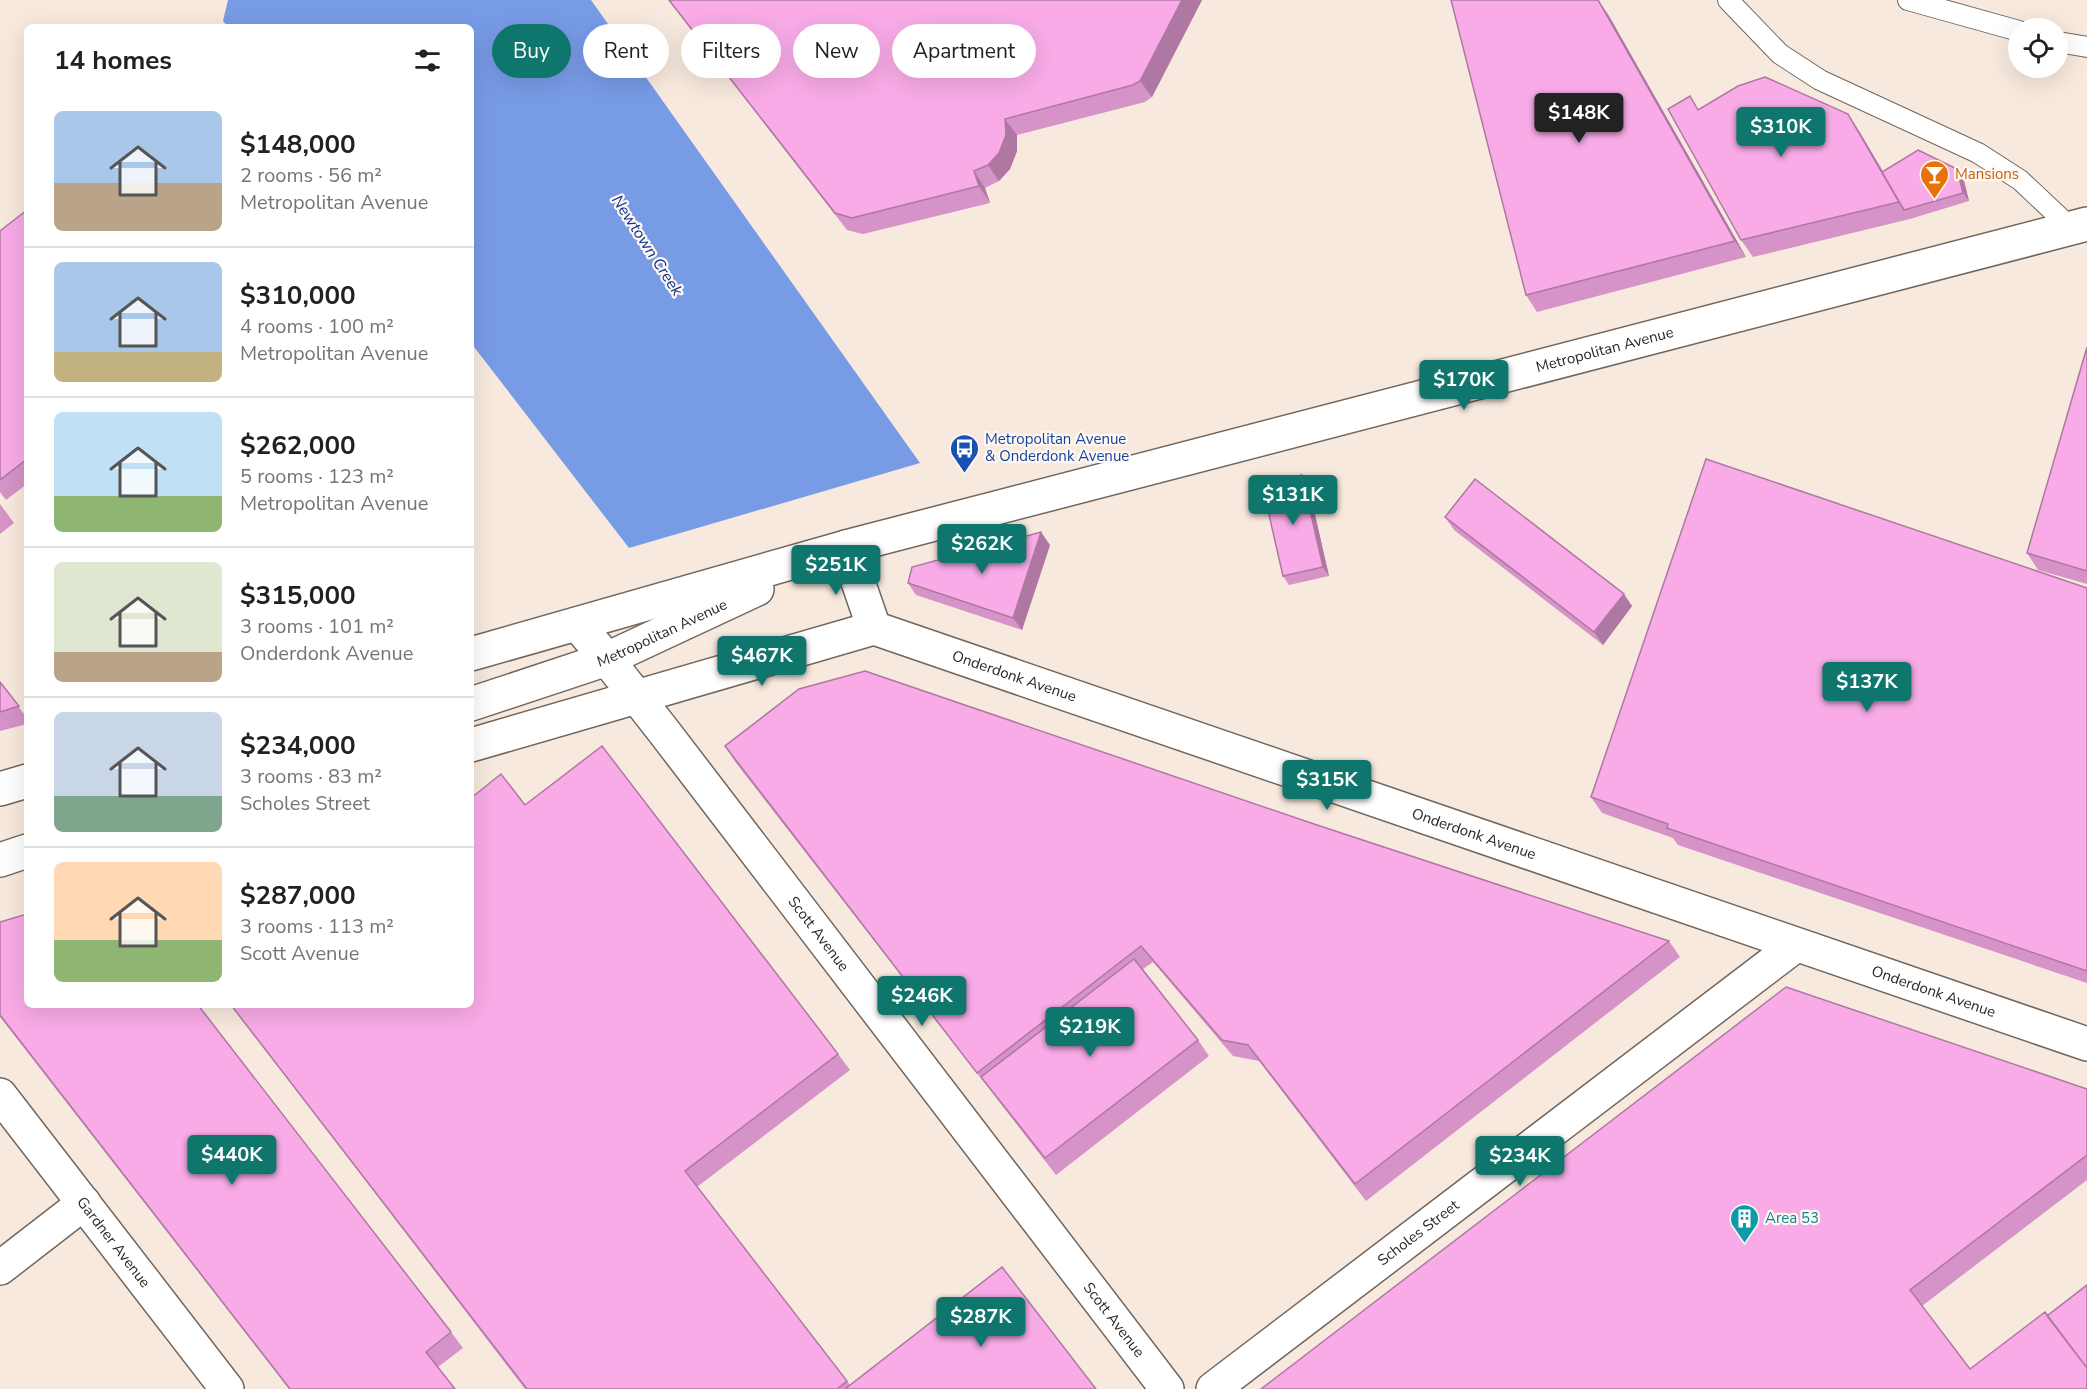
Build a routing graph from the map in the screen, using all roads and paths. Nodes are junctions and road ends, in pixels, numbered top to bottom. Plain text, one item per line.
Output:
1 (1728, 0) edge
2 (1908, 0) edge
3 (2008, 28) edge
4 (2068, 44) edge
5 (2087, 47) edge
6 (2079, 226) edge
7 (846, 547) junction
8 (577, 624) junction
9 (874, 628) junction
10 (474, 653) edge
11 (608, 659) junction
12 (637, 697) junction
13 (474, 703) edge
14 (474, 744) edge
15 (24, 782) edge
16 (0, 789) edge
17 (24, 852) edge
18 (0, 860) edge
19 (1796, 945) junction
20 (2087, 1044) edge
21 (0, 1095) edge
22 (84, 1203) junction
23 (0, 1268) edge
24 (226, 1389) edge
25 (1167, 1389) edge
26 (1213, 1389) edge

1 - 6 lane
2 - 3 lane
4 - 5 lane
6 - 7 street, Metropolitan Avenue
7 - 8 street, Metropolitan Avenue
7 - 9 street
7 - 11 street, Metropolitan Avenue
8 - 10 street, Metropolitan Avenue
8 - 11 street, Scott Avenue
9 - 12 street
9 - 19 street, Onderdonk Avenue
11 - 12 street, Scott Avenue
11 - 13 street, Metropolitan Avenue
12 - 14 street
12 - 25 street, Scott Avenue
15 - 16 street
17 - 18 street
19 - 20 street, Onderdonk Avenue
19 - 26 street, Scholes Street
21 - 22 street, Gardner Avenue
22 - 23 street
22 - 24 street, Gardner Avenue

